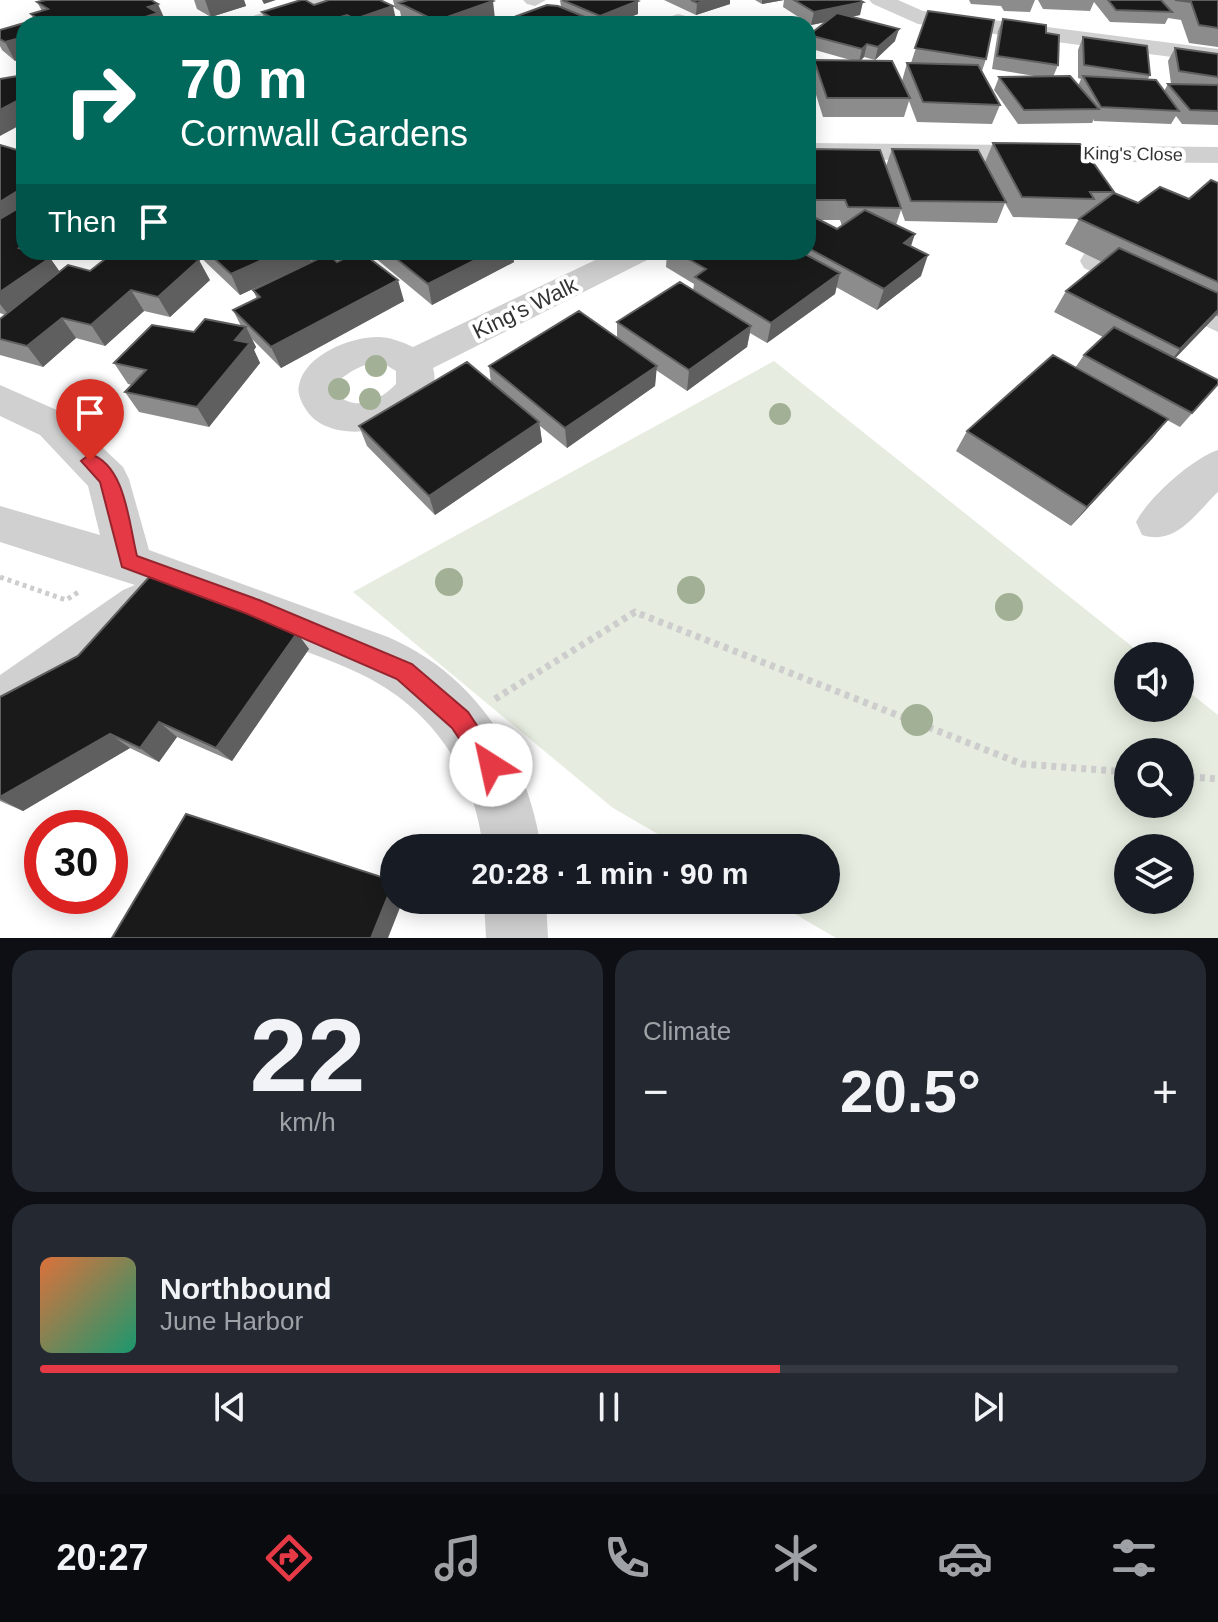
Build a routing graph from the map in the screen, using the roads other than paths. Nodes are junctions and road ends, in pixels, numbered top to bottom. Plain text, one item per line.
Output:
1 (326, 0) edge
2 (880, 0) edge
3 (276, 16) edge
4 (1218, 56) edge
5 (816, 151) edge
6 (1218, 155) edge
7 (622, 260) edge
8 (1096, 261) edge
9 (1218, 320) edge
10 (412, 363) dead end
11 (0, 399) edge
12 (1218, 466) edge
13 (1158, 522) dead end
14 (0, 524) edge
15 (129, 561) junction
16 (176, 578) junction
17 (0, 706) edge
18 (511, 834) edge
19 (516, 914) edge
20 (517, 938) edge

1 - 3 street
2 - 4 street
5 - 6 street, King's Close
7 - 10 street, King's Walk
8 - 9 street
11 - 15 street
12 - 13 street
14 - 15 street
15 - 16 street
16 - 17 street
16 - 18 street
19 - 20 street

